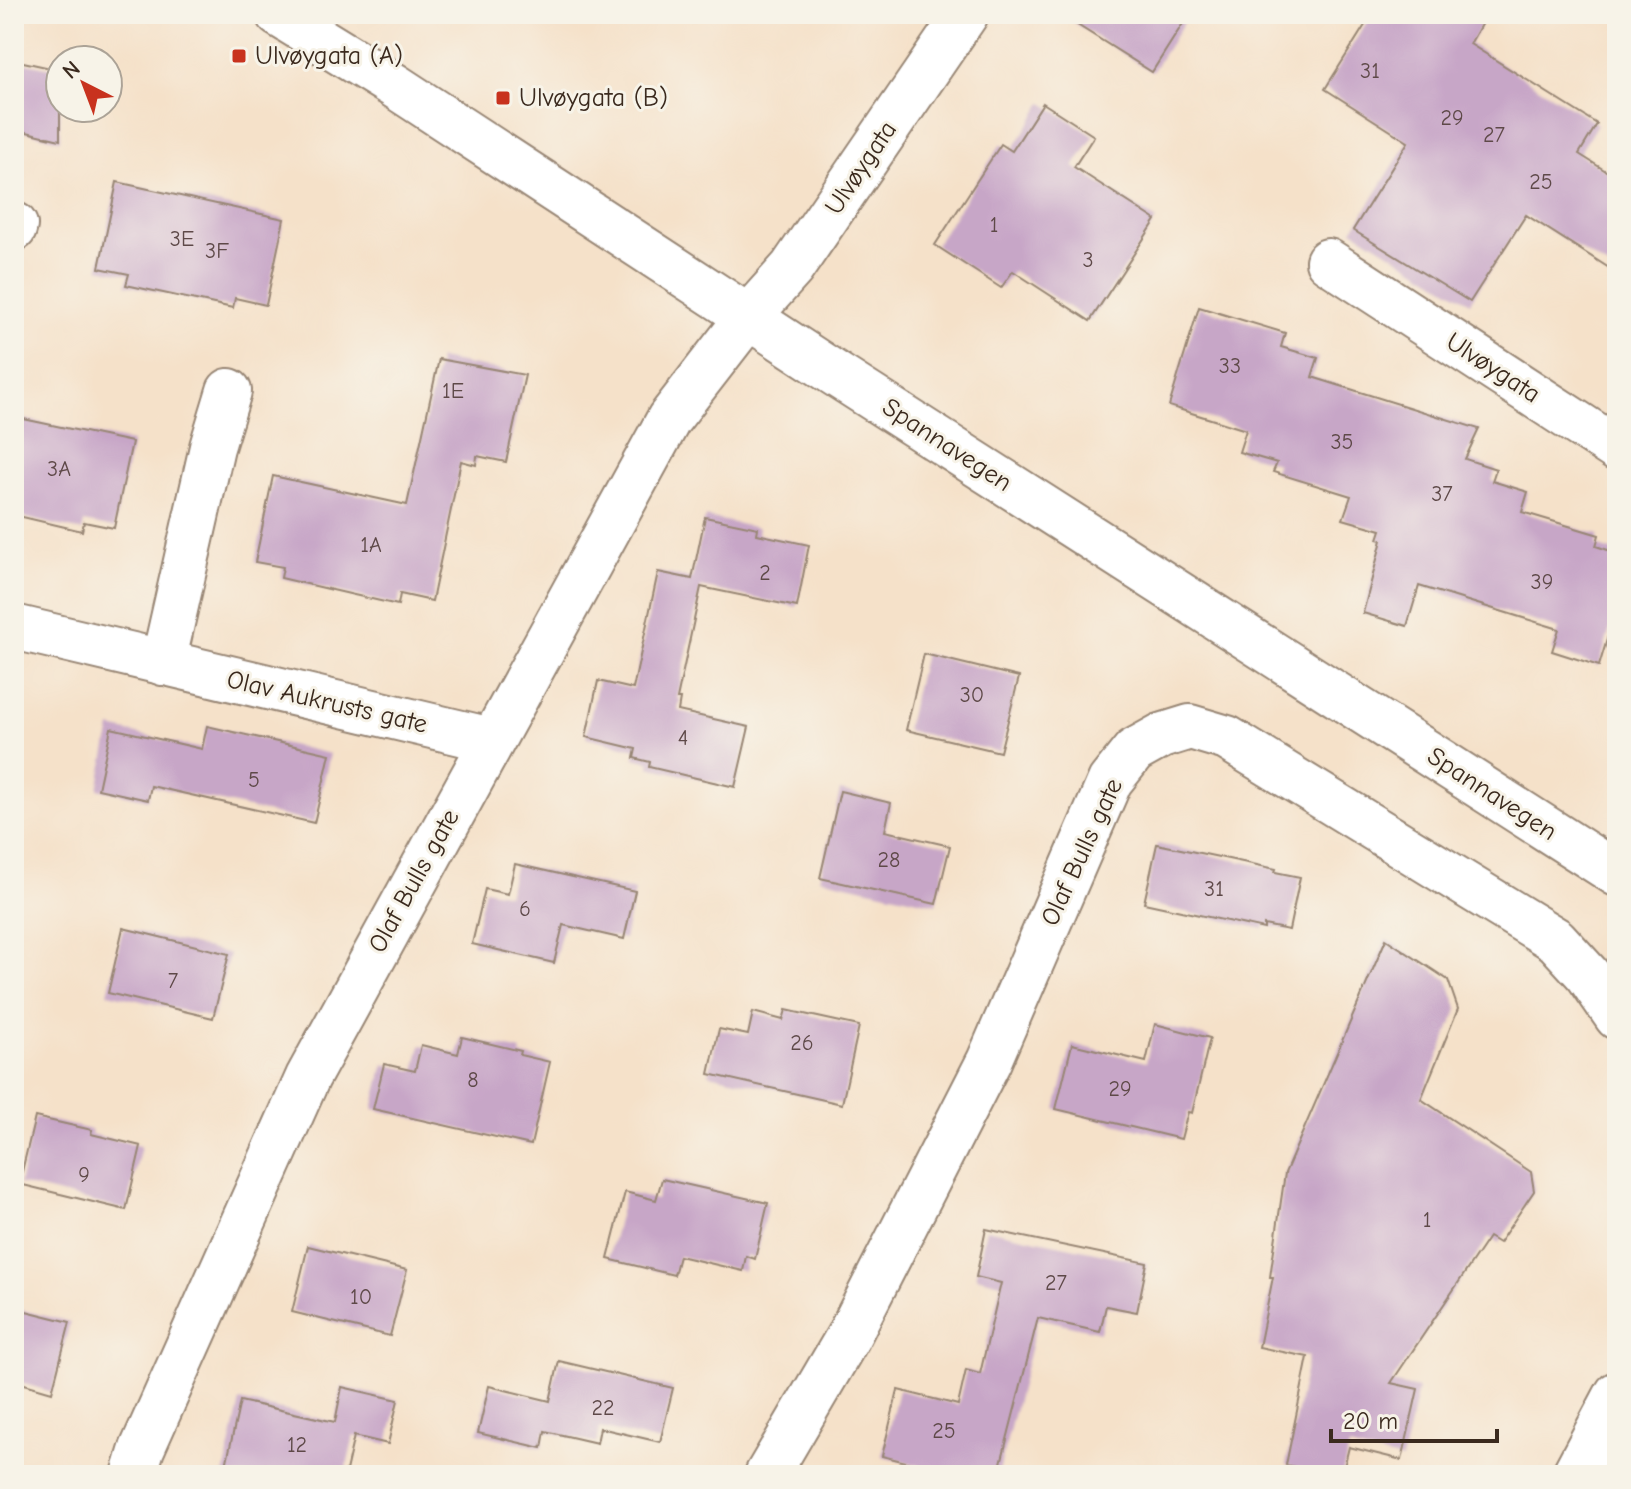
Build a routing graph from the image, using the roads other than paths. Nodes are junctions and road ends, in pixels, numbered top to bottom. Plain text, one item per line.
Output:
1 (278, 14) edge
2 (966, 14) edge
3 (1328, 261) dead end
4 (748, 317) junction
5 (229, 391) dead end
6 (1617, 449) edge
7 (14, 627) edge
8 (163, 663) junction
9 (491, 740) junction
10 (1617, 874) edge
11 (1617, 1017) edge
12 (1617, 1394) edge
13 (134, 1475) edge
14 (767, 1475) edge
15 (1574, 1475) edge

1 - 4 street, Spannavegen
2 - 4 street, Ulvøygata
3 - 6 street, Ulvøygata
4 - 9 street, Olaf Bulls gate
4 - 10 street, Spannavegen
5 - 8 street
7 - 8 street, Olav Aukrusts gate
8 - 9 street, Olav Aukrusts gate
9 - 13 street, Olaf Bulls gate
11 - 14 street, Olaf Bulls gate
12 - 15 street

